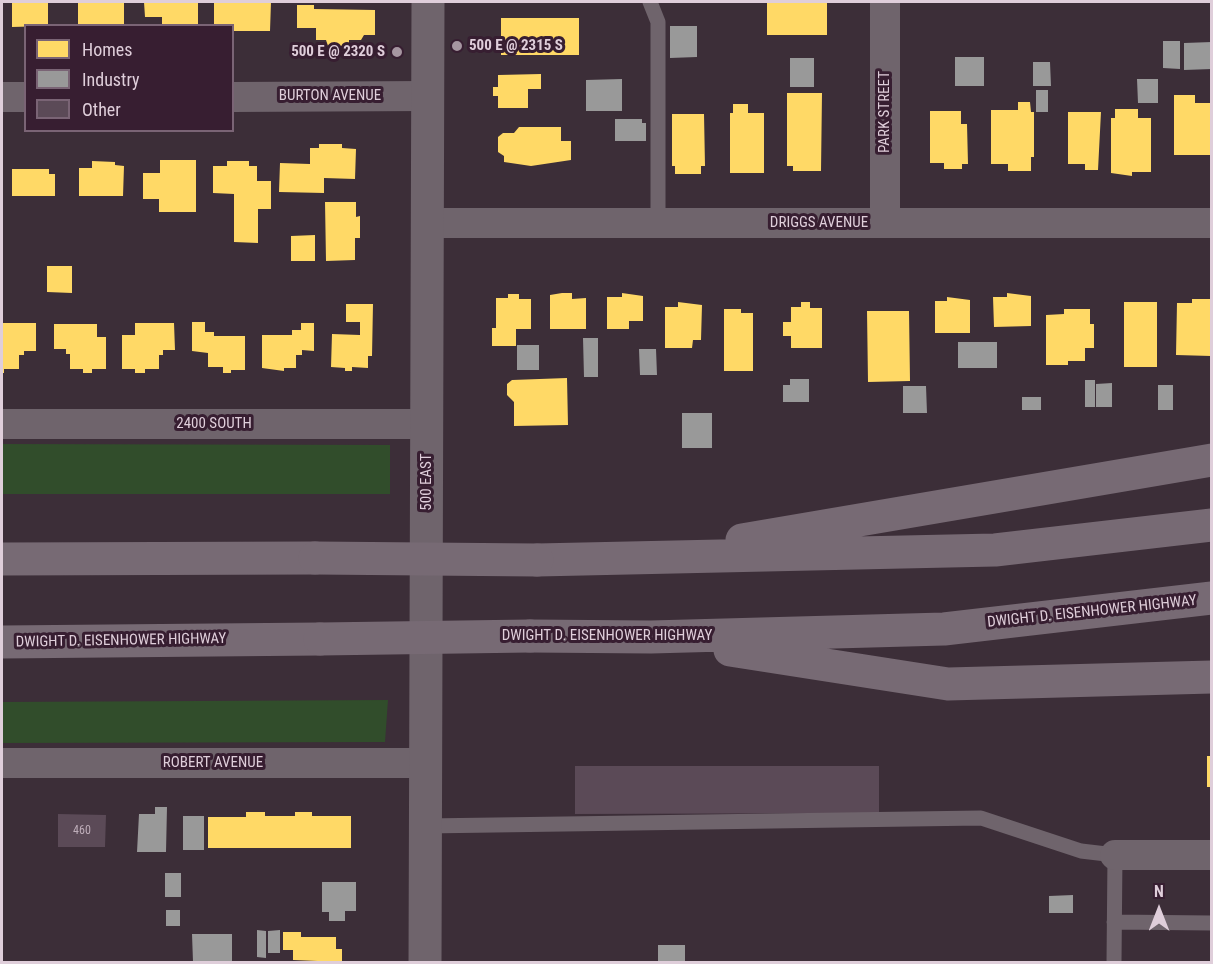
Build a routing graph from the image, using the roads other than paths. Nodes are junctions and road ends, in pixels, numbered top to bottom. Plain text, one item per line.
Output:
1 (428, 2) edge
2 (650, 2) edge
3 (885, 2) edge
4 (427, 96) junction
5 (2, 97) edge
6 (24, 97) edge
7 (234, 97) edge
8 (427, 223) junction
9 (658, 223) junction
10 (885, 223) junction
11 (1212, 223) edge
12 (2, 424) edge
13 (427, 424) junction
14 (1212, 460) edge
15 (1212, 525) edge
16 (2, 559) edge
17 (628, 560) junction
18 (1212, 598) edge
19 (651, 637) junction
20 (2, 642) edge
21 (1212, 677) edge
22 (425, 763) junction
23 (2, 764) edge
24 (425, 826) junction
25 (1115, 855) junction
26 (1212, 855) edge
27 (1114, 922) junction
28 (1212, 923) edge
29 (425, 963) edge
30 (1114, 963) edge

1 - 4 street, 500 EAST
2 - 9 lane
3 - 10 street, PARK STREET
4 - 7 street, BURTON AVENUE
4 - 8 street, 500 EAST
5 - 6 street
8 - 9 street, DRIGGS AVENUE
8 - 13 street, 500 EAST
9 - 10 street, DRIGGS AVENUE
10 - 11 street, DRIGGS AVENUE
12 - 13 street, 2400 SOUTH
13 - 22 street, 500 EAST
14 - 17 highway
15 - 17 highway
16 - 17 highway, bridge
18 - 19 highway, DWIGHT D. EISENHOWER HIGHWAY
19 - 20 highway, DWIGHT D. EISENHOWER HIGHWAY, bridge
19 - 21 highway
22 - 23 street, ROBERT AVENUE
22 - 24 street, 500 EAST
24 - 25 lane
24 - 29 street, 500 EAST
25 - 26 street
25 - 27 lane
27 - 28 lane
27 - 30 lane

